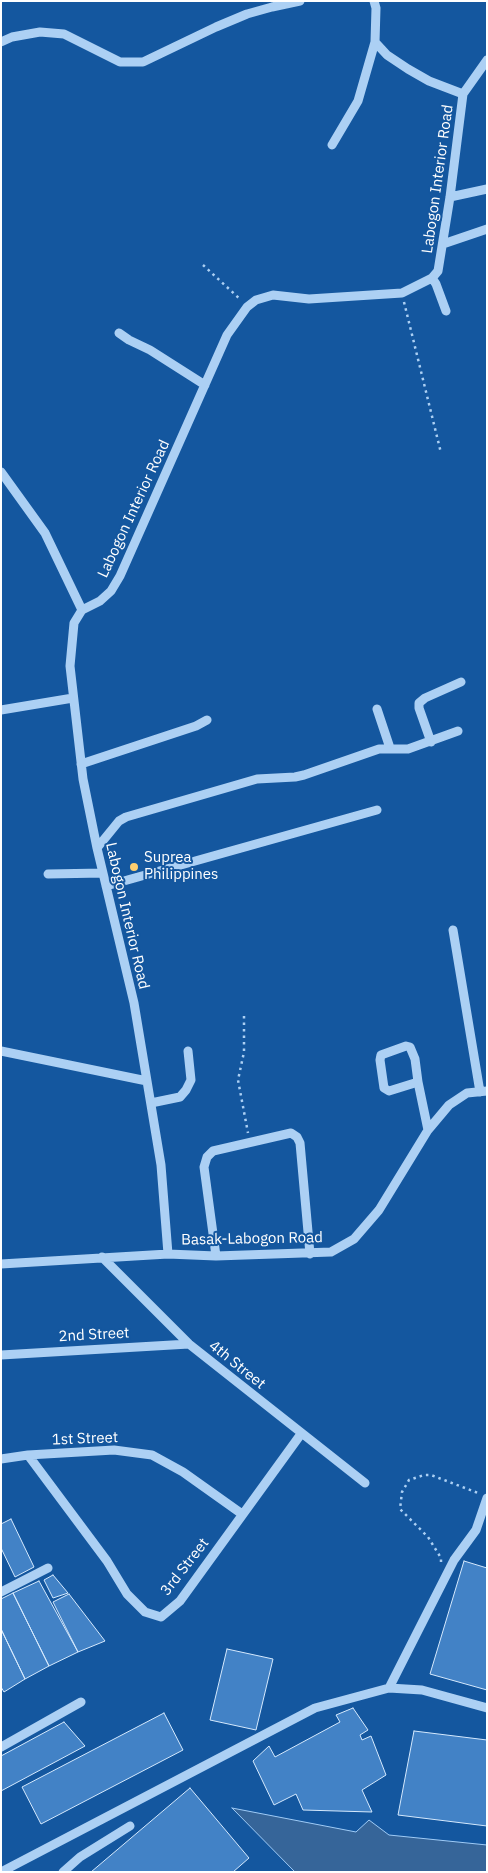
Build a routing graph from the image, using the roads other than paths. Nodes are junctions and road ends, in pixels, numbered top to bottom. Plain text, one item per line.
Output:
1 (300, 1) edge
2 (374, 1) edge
3 (1, 42) edge
4 (375, 42) junction
5 (487, 60) edge
6 (463, 94) junction
7 (332, 145) dead end
8 (487, 189) edge
9 (450, 197) junction
10 (487, 229) edge
11 (444, 244) junction
12 (432, 278) junction
13 (446, 311) dead end
14 (119, 333) dead end
15 (205, 385) junction
16 (1, 472) edge
17 (82, 610) junction
18 (461, 682) dead end
19 (73, 698) junction
20 (377, 709) dead end
21 (1, 710) edge
22 (207, 720) dead end
23 (458, 730) dead end
24 (431, 742) junction
25 (390, 748) junction
26 (81, 764) junction
27 (377, 810) dead end
28 (97, 848) junction
29 (103, 873) junction
30 (48, 874) dead end
31 (106, 886) junction
32 (453, 930) dead end
33 (1, 1051) edge
34 (188, 1051) dead end
35 (147, 1081) junction
36 (418, 1082) junction
37 (483, 1091) edge
38 (151, 1103) junction
39 (428, 1130) junction
40 (168, 1254) junction
41 (310, 1254) junction
42 (102, 1256) junction
43 (216, 1256) junction
44 (1, 1264) edge
45 (189, 1344) junction
46 (1, 1355) edge
47 (301, 1434) junction
48 (28, 1455) junction
49 (1, 1459) edge
50 (365, 1484) dead end
51 (487, 1498) edge
52 (242, 1514) junction
53 (48, 1568) dead end
54 (1, 1592) edge
55 (390, 1688) junction
56 (81, 1702) dead end
57 (487, 1708) edge
58 (1, 1747) edge
59 (130, 1826) dead end
60 (1, 1872) edge
61 (63, 1872) edge

1 - 3 street
2 - 4 street
4 - 6 street
4 - 7 street
5 - 6 street, Labogon Interior Road
6 - 9 street, Labogon Interior Road
8 - 9 street
9 - 11 street, Labogon Interior Road
10 - 11 street
11 - 12 street, Labogon Interior Road
12 - 13 street
12 - 15 street, Labogon Interior Road
14 - 15 street
15 - 17 street, Labogon Interior Road
16 - 17 street
17 - 19 street, Labogon Interior Road
18 - 24 street
19 - 21 street
19 - 26 street, Labogon Interior Road
20 - 25 street
22 - 26 street
23 - 24 street
24 - 25 street
25 - 28 street
26 - 28 street, Labogon Interior Road
27 - 31 street
28 - 29 street, Labogon Interior Road
29 - 30 street
29 - 31 street, Labogon Interior Road
31 - 35 street, Labogon Interior Road
32 - 37 street
33 - 35 street
34 - 38 street
35 - 38 street, Labogon Interior Road
36 - 36 street
36 - 39 street
37 - 39 street, Basak-Labogon Road
38 - 40 street, Labogon Interior Road
39 - 41 street, Basak-Labogon Road
40 - 42 street, Basak-Labogon Road
40 - 43 street, Basak-Labogon Road
41 - 43 street, Basak-Labogon Road
41 - 43 street
42 - 44 street, Basak-Labogon Road
42 - 45 street, 4th Street
45 - 46 street, 2nd Street
45 - 47 street, 4th Street
47 - 50 street, 4th Street
47 - 52 street, 3rd Street
48 - 49 street, 1st Street
48 - 52 street, 1st Street
48 - 52 street, 3rd Street
51 - 55 street
53 - 54 street
55 - 57 street
55 - 60 street
56 - 58 street
59 - 61 street

